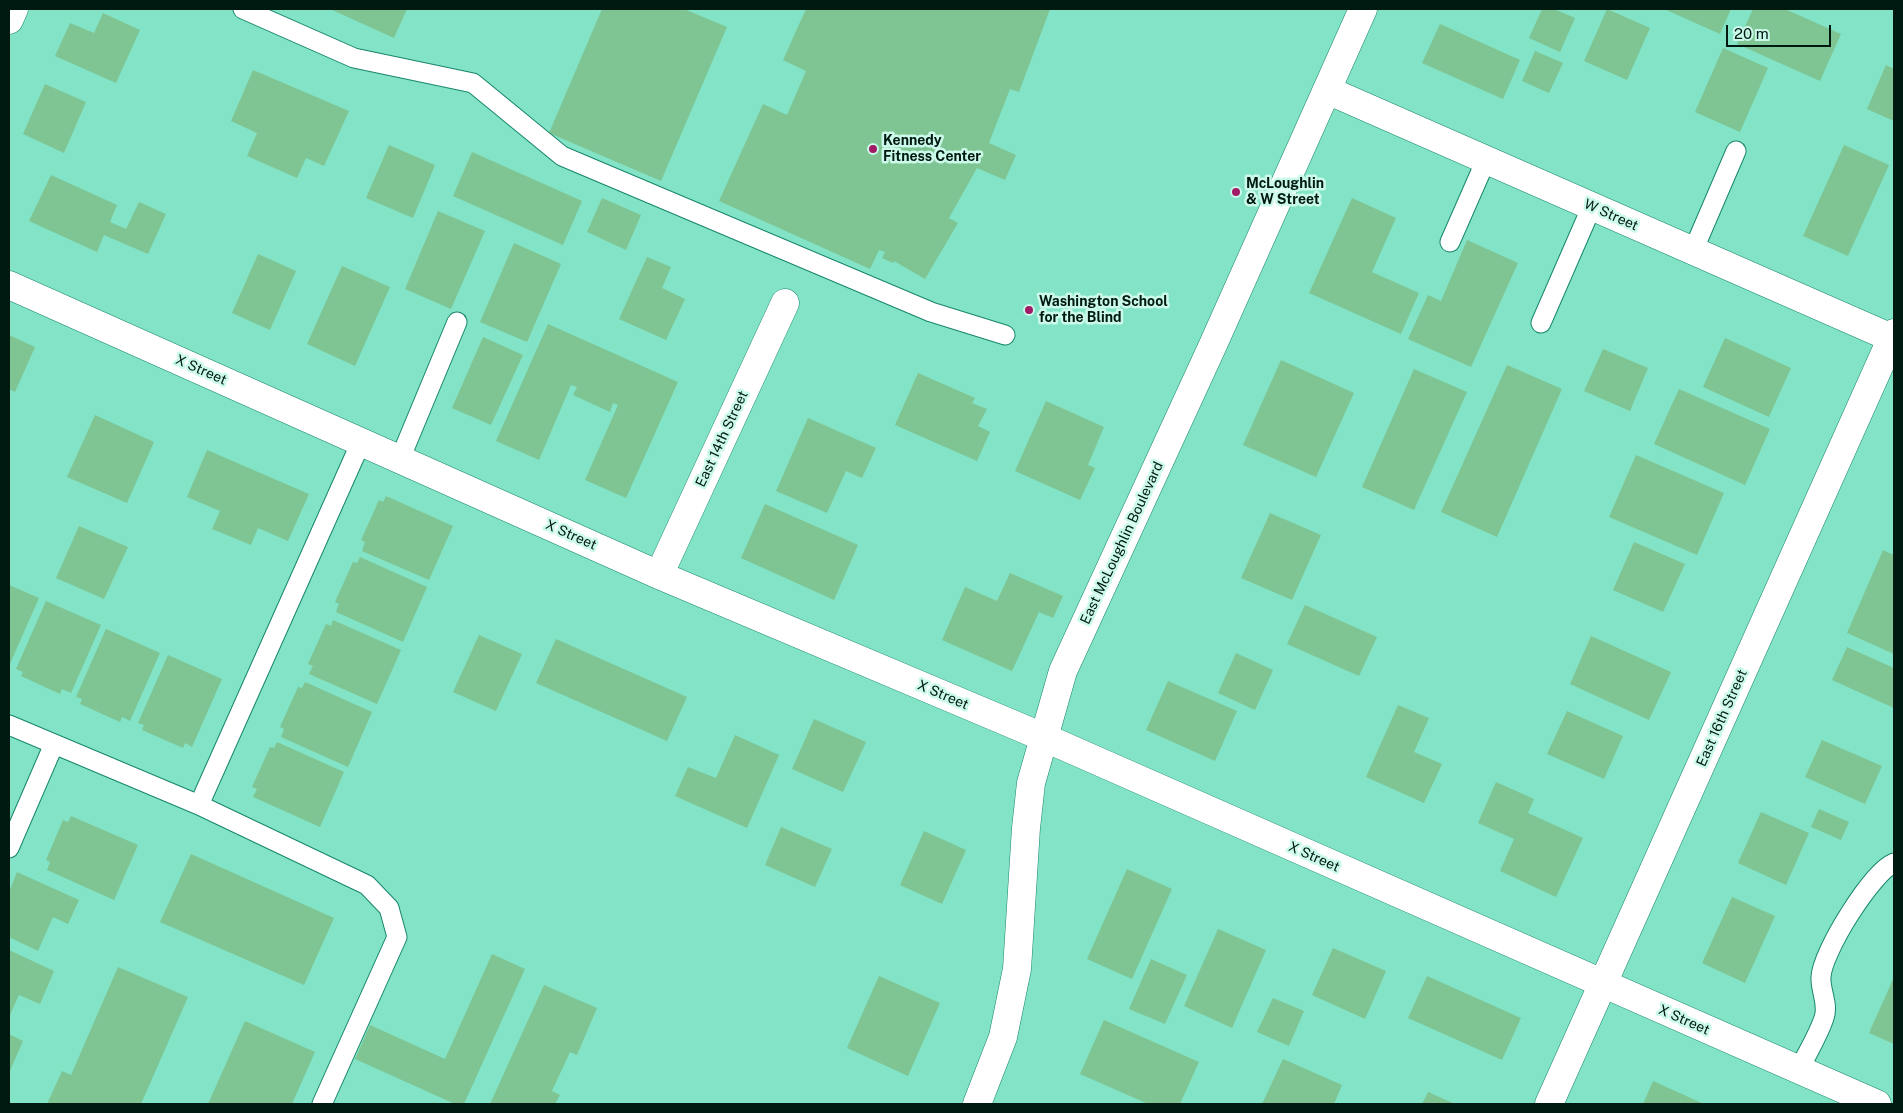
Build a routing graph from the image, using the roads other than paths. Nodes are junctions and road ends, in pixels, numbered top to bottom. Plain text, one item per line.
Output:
1 (14, 9) edge
2 (244, 9) edge
3 (1364, 9) edge
4 (9, 20) edge
5 (1327, 90) junction
6 (1736, 151) dead end
7 (1486, 160) junction
8 (1592, 206) junction
9 (1450, 242) dead end
10 (1693, 251) junction
11 (9, 285) edge
12 (784, 303) dead end
13 (458, 322) dead end
14 (1541, 322) dead end
15 (1005, 335) dead end
16 (1893, 336) edge
17 (361, 442) junction
18 (400, 459) junction
19 (659, 575) junction
20 (9, 725) edge
21 (1043, 737) junction
22 (54, 744) junction
23 (199, 805) junction
24 (9, 848) edge
25 (1894, 863) edge
26 (1603, 985) junction
27 (1799, 1070) junction
28 (322, 1104) edge
29 (977, 1104) edge
30 (1549, 1104) edge
31 (1877, 1104) edge

1 - 4 street
2 - 15 lane
3 - 5 street, East McLoughlin Boulevard
5 - 7 street, W Street
5 - 21 street, East McLoughlin Boulevard
6 - 10 lane
7 - 8 street, W Street
7 - 9 lane
8 - 10 street, W Street
8 - 14 lane
10 - 16 street, W Street
11 - 17 street, X Street
12 - 19 street, East 14th Street
13 - 18 lane
16 - 26 street, East 16th Street
17 - 18 street, X Street
17 - 23 lane
18 - 19 street, X Street
19 - 21 street, X Street
20 - 22 lane
21 - 26 street, X Street
21 - 29 street, East McLoughlin Boulevard
22 - 23 lane
22 - 24 lane
23 - 28 lane
25 - 27 lane
26 - 27 street, X Street
26 - 30 street, East 16th Street
27 - 31 street, X Street

